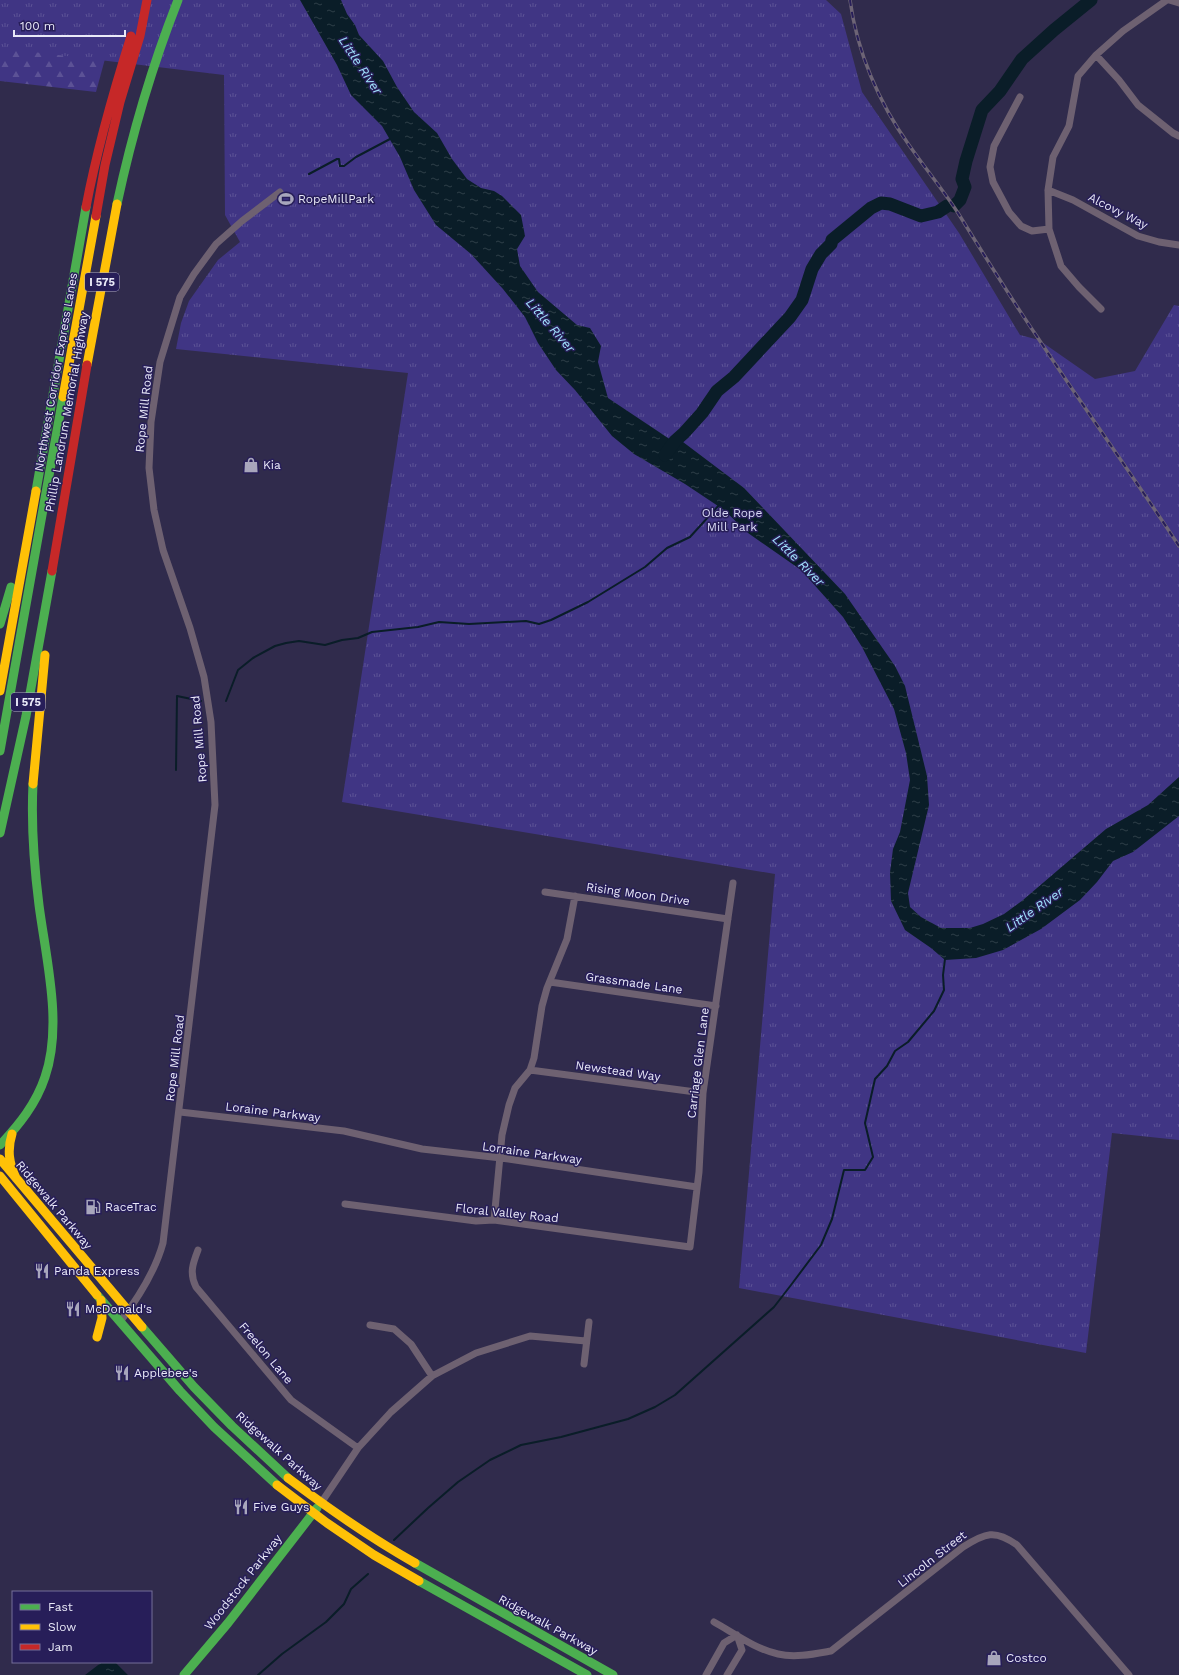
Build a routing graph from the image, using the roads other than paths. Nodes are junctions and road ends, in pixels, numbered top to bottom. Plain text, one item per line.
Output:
1 (146, 0) edge
2 (178, 0) edge
3 (1168, 0) edge
4 (1179, 3) edge
5 (1096, 55) junction
6 (1020, 98) dead end
7 (1179, 136) edge
8 (1048, 190) junction
9 (280, 192) dead end
10 (1049, 229) junction
11 (1179, 245) edge
12 (1102, 309) dead end
13 (28, 536) junction
14 (52, 570) junction
15 (0, 624) edge
16 (0, 690) edge
17 (0, 751) edge
18 (0, 834) edge
19 (733, 883) dead end
20 (545, 892) dead end
21 (575, 896) junction
22 (728, 919) junction
23 (550, 982) junction
24 (716, 1006) junction
25 (530, 1070) junction
26 (703, 1094) junction
27 (180, 1112) junction
28 (12, 1134) junction
29 (364, 1135) joint
30 (0, 1145) edge
31 (501, 1158) junction
32 (0, 1160) edge
33 (1, 1178) edge
34 (16, 1178) junction
35 (697, 1187) junction
36 (345, 1204) dead end
37 (494, 1220) junction
38 (690, 1247) joint
39 (198, 1250) dead end
40 (101, 1300) junction
41 (128, 1311) junction
42 (120, 1322) junction
43 (589, 1322) dead end
44 (370, 1324) dead end
45 (98, 1337) dead end
46 (586, 1341) junction
47 (584, 1364) dead end
48 (432, 1376) junction
49 (358, 1448) junction
50 (321, 1504) junction
51 (312, 1513) junction
52 (714, 1622) dead end
53 (737, 1635) junction
54 (184, 1675) edge
55 (586, 1675) edge
56 (613, 1675) edge
57 (706, 1675) edge
58 (727, 1675) edge
59 (1129, 1675) edge

1 - 13 main road, Phillip Landrum Memorial Highway / I 575
1 - 17 main road, Northwest Corridor Express Lanes
2 - 14 main road, Phillip Landrum Memorial Highway / I 575
3 - 4 street
3 - 5 street
5 - 7 street
5 - 8 street
6 - 10 street
8 - 10 street
8 - 11 street, Alcovy Way
9 - 27 street, Rope Mill Road
10 - 12 street
13 - 15 main road
13 - 16 main road, Phillip Landrum Memorial Highway / I 575
14 - 18 main road, Phillip Landrum Memorial Highway / I 575
14 - 28 main road
19 - 22 street, Carriage Glen Lane
20 - 21 street, Rising Moon Drive
21 - 22 street, Rising Moon Drive
21 - 23 street
22 - 24 street, Carriage Glen Lane
23 - 24 street, Grassmade Lane
23 - 25 street
24 - 26 street, Carriage Glen Lane
25 - 26 street, Newstead Way
25 - 31 street
26 - 35 street, Carriage Glen Lane
27 - 29 street, Loraine Parkway
27 - 41 street, Rope Mill Road
28 - 30 main road
28 - 34 main road
29 - 31 street, Lorraine Parkway
31 - 35 street, Lorraine Parkway
31 - 37 street
32 - 34 main road, Ridgewalk Parkway
33 - 40 main road, Ridgewalk Parkway
34 - 41 main road, Ridgewalk Parkway
35 - 38 street, Carriage Glen Lane
36 - 37 street, Floral Valley Road
37 - 38 street, Floral Valley Road
39 - 49 street, Freelon Lane
40 - 42 main road, Ridgewalk Parkway
40 - 45 main road
41 - 42 street, Rope Mill Road
41 - 50 main road, Ridgewalk Parkway
42 - 51 main road, Ridgewalk Parkway
43 - 46 street
44 - 48 street
46 - 47 street
46 - 48 street
48 - 49 street
49 - 50 street
50 - 51 main road, Woodstock Parkway
50 - 56 main road, Ridgewalk Parkway
51 - 54 main road, Woodstock Parkway
51 - 55 main road, Ridgewalk Parkway
52 - 53 street, Lincoln Street
53 - 57 street
53 - 58 street
53 - 59 street, Lincoln Street

